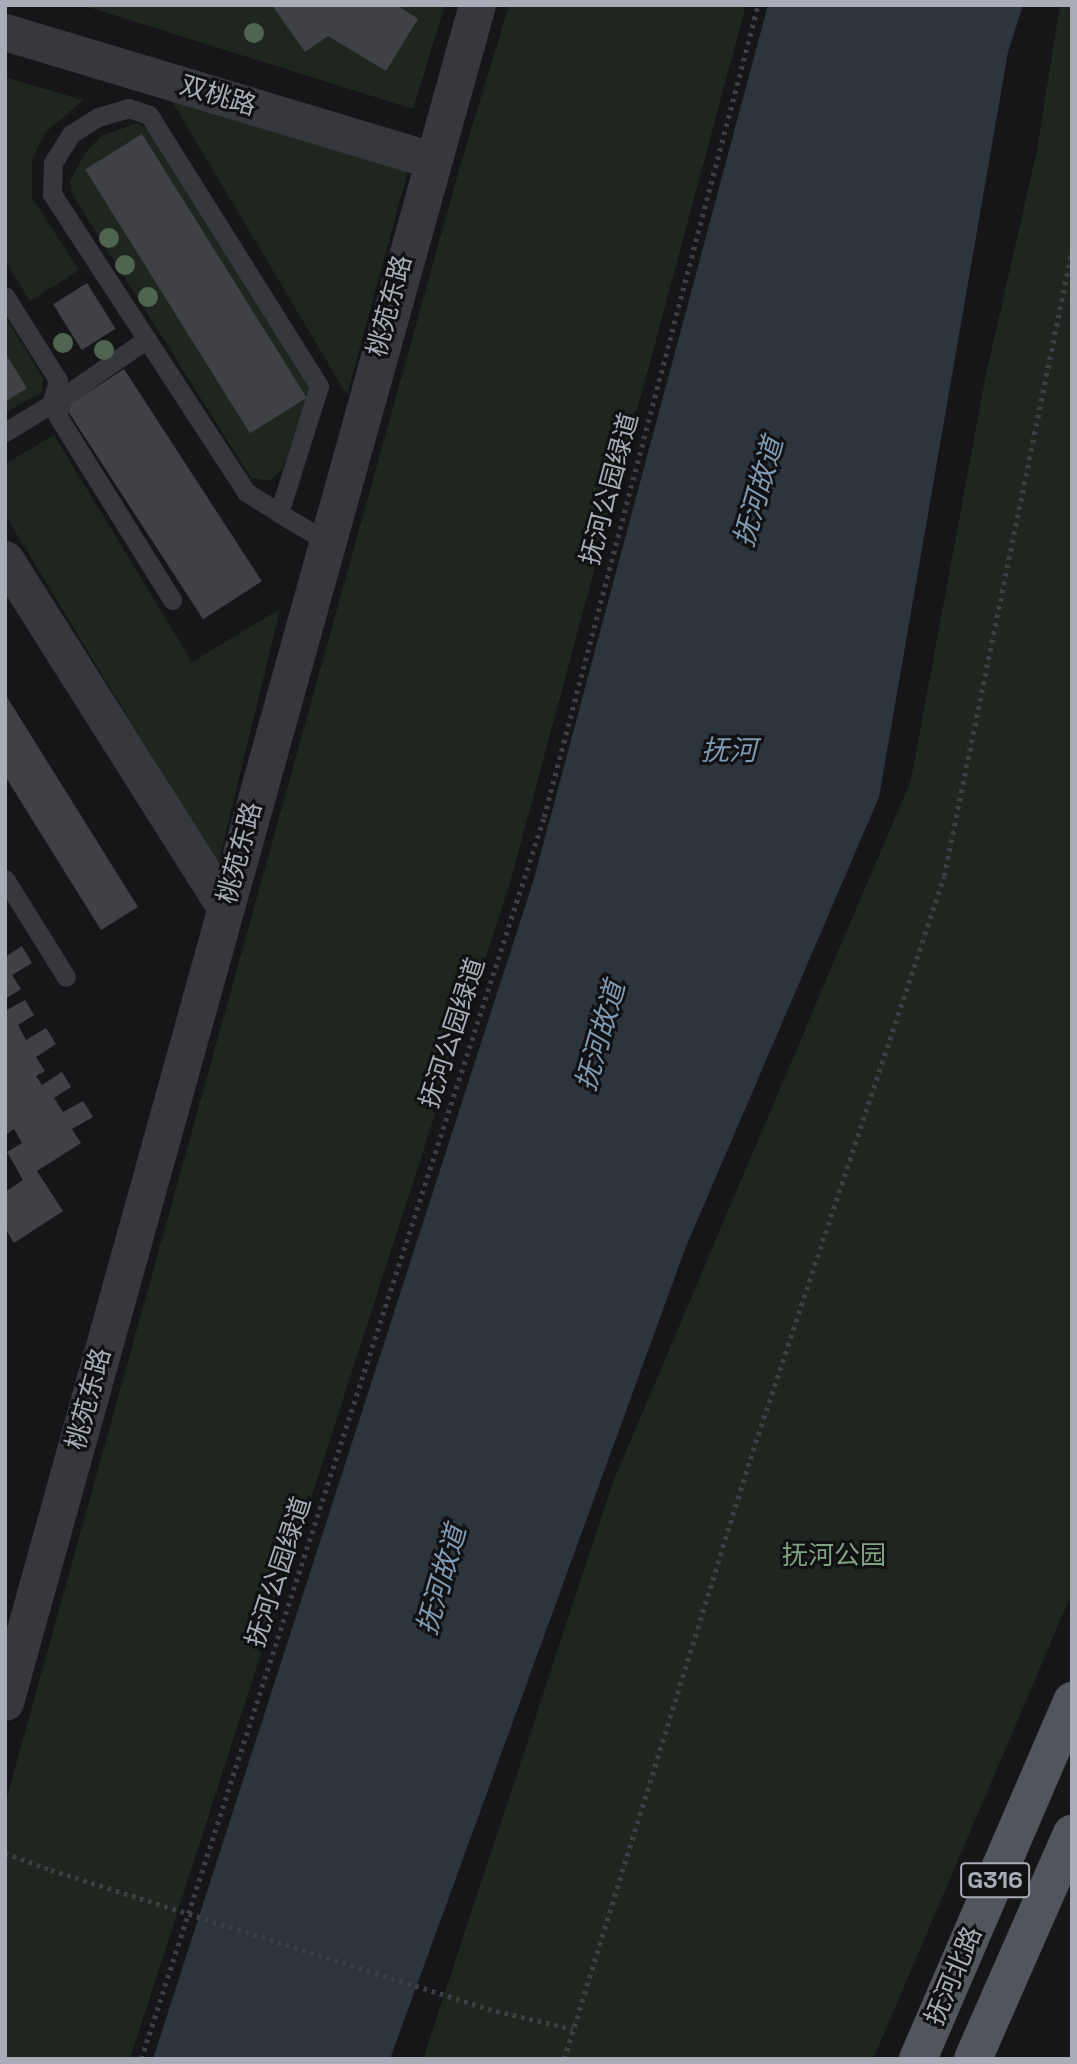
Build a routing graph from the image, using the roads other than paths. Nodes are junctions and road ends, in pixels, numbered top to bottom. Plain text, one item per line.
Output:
1 (477, 5) edge
2 (5, 32) edge
3 (431, 160) junction
4 (5, 296) edge
5 (146, 339) junction
6 (5, 432) edge
7 (279, 513) junction
8 (326, 541) junction
9 (5, 559) edge
10 (172, 600) dead end
11 (5, 879) edge
12 (225, 907) junction
13 (66, 977) dead end
14 (8, 1680) edge
15 (1072, 1701) edge
16 (1072, 1834) edge
17 (918, 2059) edge
18 (973, 2059) edge

1 - 3 street, 桃苑东路
2 - 3 street, 双桃路
3 - 8 street, 桃苑东路
4 - 6 lane
5 - 7 lane
5 - 7 lane
5 - 10 lane
7 - 8 lane
8 - 12 street, 桃苑东路
9 - 12 street
11 - 13 lane
12 - 14 street, 桃苑东路
15 - 17 main road, 抚河北路 / G316
16 - 18 main road, 抚河北路 / G316

